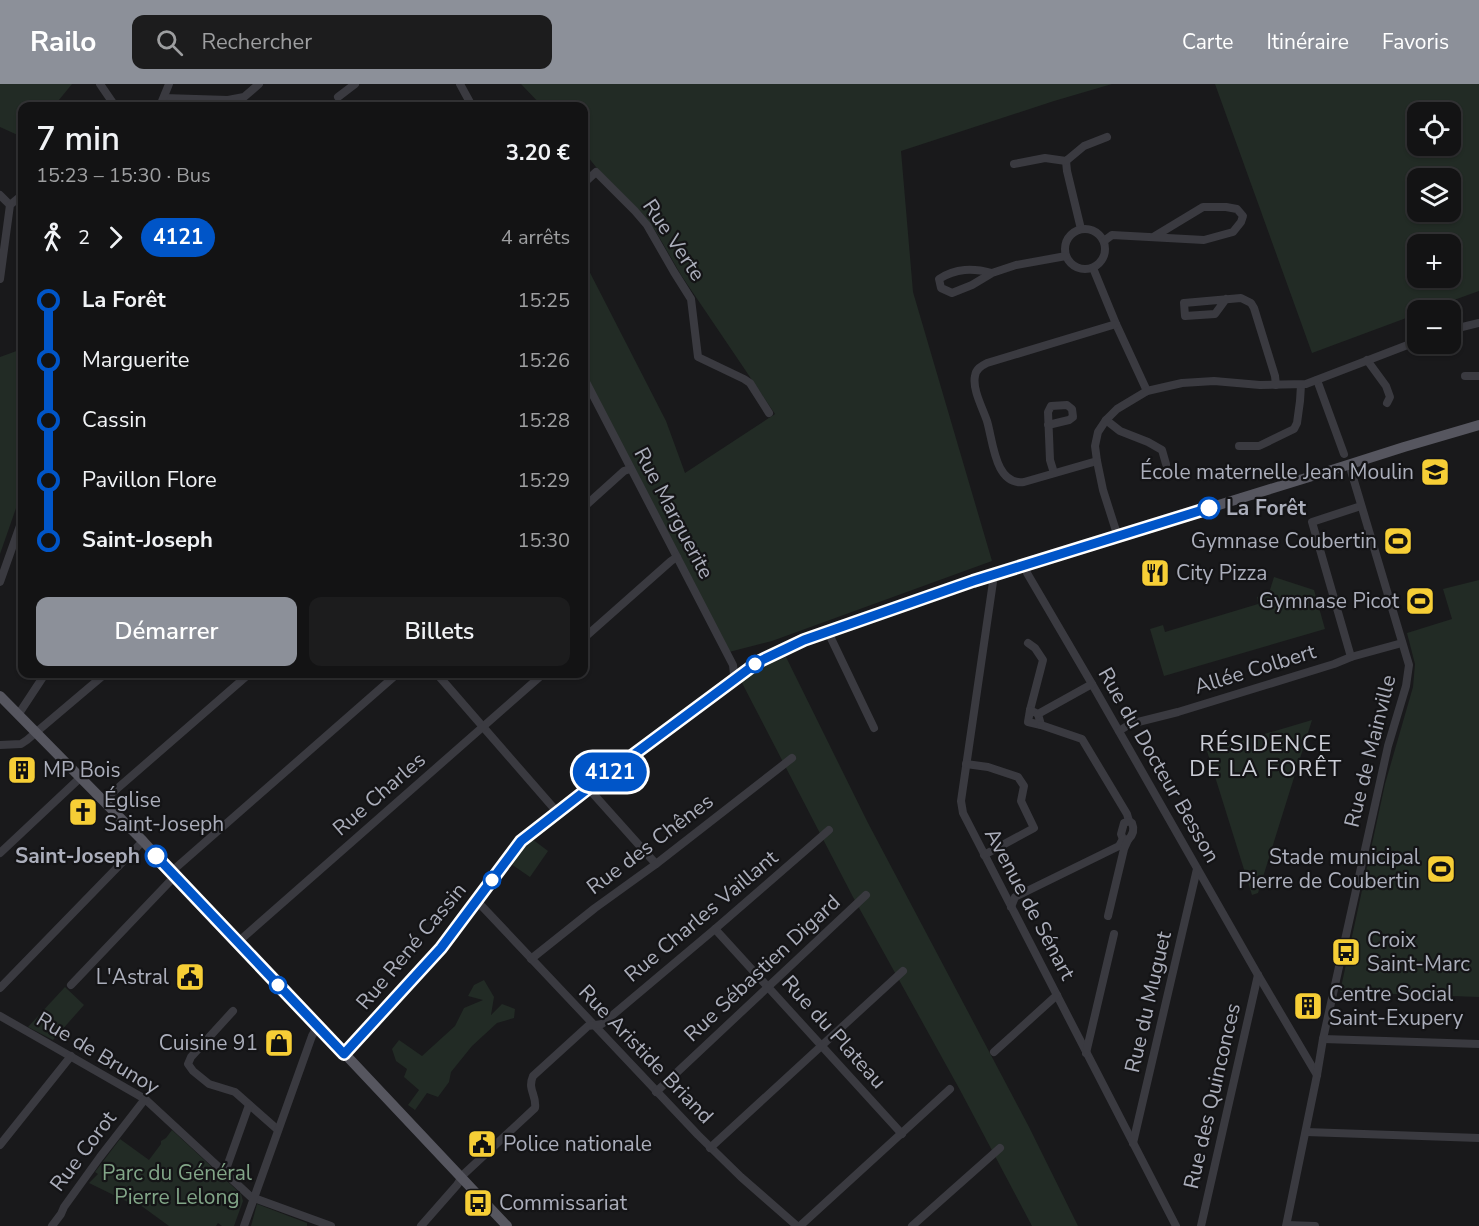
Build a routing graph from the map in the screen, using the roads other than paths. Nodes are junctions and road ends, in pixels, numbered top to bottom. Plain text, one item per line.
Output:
1 (100, 84) edge
2 (169, 84) edge
3 (260, 84) edge
4 (355, 84) edge
5 (460, 84) edge
6 (338, 97) dead end
7 (112, 102) edge
8 (162, 102) edge
9 (218, 102) edge
10 (470, 102) edge
11 (1107, 137) dead end
12 (1066, 161) junction
13 (1014, 164) dead end
14 (588, 179) edge
15 (0, 195) edge
16 (18, 198) edge
17 (10, 205) junction
18 (1080, 229) junction
19 (1155, 236) junction
20 (1104, 241) junction
21 (1066, 256) junction
22 (1093, 268) junction
23 (992, 273) junction
24 (0, 279) edge
25 (1226, 299) dead end
26 (1479, 323) edge
27 (1116, 324) junction
28 (1461, 327) edge
29 (1407, 345) edge
30 (1367, 360) junction
31 (1464, 376) dead end
32 (1479, 376) edge
33 (1317, 380) junction
34 (1276, 385) junction
35 (1300, 385) junction
36 (588, 387) edge
37 (1147, 391) junction
38 (1387, 404) dead end
39 (769, 413) dead end
40 (1106, 420) junction
41 (1048, 424) dead end
42 (1479, 425) edge
43 (1239, 446) dead end
44 (1346, 459) junction
45 (1097, 461) junction
46 (1166, 464) dead end
47 (630, 469) junction
48 (1054, 473) junction
49 (588, 503) edge
50 (1361, 506) junction
51 (18, 531) edge
52 (1118, 537) junction
53 (677, 557) junction
54 (1024, 566) junction
55 (994, 575) junction
56 (0, 582) edge
57 (828, 632) junction
58 (588, 634) edge
59 (1028, 643) dead end
60 (1402, 643) junction
61 (1351, 657) junction
62 (758, 662) junction
63 (733, 665) junction
64 (42, 678) edge
65 (100, 678) edge
66 (244, 678) edge
67 (393, 678) edge
68 (441, 678) edge
69 (538, 678) edge
70 (733, 680) junction
71 (1092, 684) junction
72 (0, 696) edge
73 (1034, 712) junction
74 (18, 715) junction
75 (483, 726) junction
76 (874, 728) dead end
77 (1119, 731) junction
78 (37, 732) junction
79 (0, 745) edge
80 (792, 758) dead end
81 (966, 764) junction
82 (81, 777) junction
83 (588, 788) junction
84 (104, 800) junction
85 (558, 813) junction
86 (829, 830) dead end
87 (1126, 839) junction
88 (143, 841) junction
89 (0, 853) edge
90 (984, 855) junction
91 (656, 864) junction
92 (1197, 869) junction
93 (173, 874) junction
94 (866, 895) dead end
95 (477, 901) junction
96 (1011, 907) junction
97 (1108, 916) dead end
98 (715, 929) junction
99 (1114, 934) dead end
100 (238, 942) junction
101 (531, 959) junction
102 (903, 970) dead end
103 (1258, 975) junction
104 (70, 985) dead end
105 (768, 986) junction
106 (0, 988) edge
107 (1058, 995) junction
108 (234, 1011) dead end
109 (0, 1016) edge
110 (318, 1025) junction
111 (594, 1025) junction
112 (1323, 1039) junction
113 (1479, 1044) edge
114 (822, 1046) junction
115 (994, 1052) dead end
116 (344, 1054) junction
117 (1086, 1054) junction
118 (71, 1056) junction
119 (1317, 1075) junction
120 (950, 1089) dead end
121 (656, 1092) junction
122 (145, 1099) junction
123 (249, 1105) junction
124 (278, 1130) junction
125 (1306, 1132) junction
126 (902, 1134) junction
127 (1479, 1138) edge
128 (1133, 1143) junction
129 (0, 1145) edge
130 (710, 1148) junction
131 (1000, 1148) dead end
132 (225, 1172) junction
133 (462, 1179) junction
134 (254, 1198) junction
135 (52, 1226) edge
136 (244, 1226) edge
137 (332, 1226) edge
138 (422, 1226) edge
139 (507, 1226) edge
140 (798, 1226) edge
141 (912, 1226) edge
142 (1176, 1226) edge
143 (1201, 1226) edge
144 (1286, 1226) edge
145 (1315, 1226) edge

1 - 7 street
2 - 8 street
3 - 9 street
4 - 6 street
5 - 10 street
11 - 12 street
12 - 13 street
12 - 18 street
14 - 39 street, Rue Verte
15 - 17 street
16 - 17 street
17 - 24 street
18 - 20 street
18 - 21 street
19 - 19 street
19 - 20 street
20 - 22 street
21 - 22 street
21 - 23 street
22 - 27 street
23 - 23 street
25 - 34 street
26 - 28 street
27 - 37 street
27 - 48 street
29 - 30 street
30 - 33 street
30 - 38 street
31 - 32 street
33 - 35 street
33 - 44 street, Rue de Mainville
34 - 35 street
34 - 37 street
35 - 43 street
36 - 47 street, Rue Marguerite
37 - 40 street
40 - 45 street
40 - 46 street
41 - 48 street
42 - 44 main road, Rue René Cassin
44 - 50 street, Rue de Mainville
44 - 52 main road, Rue René Cassin
45 - 48 street
45 - 52 street
47 - 49 street
47 - 53 street, Rue Marguerite
50 - 60 street, Rue de Mainville
50 - 61 street
51 - 56 street
52 - 54 main road, Rue René Cassin
53 - 58 street
53 - 63 street, Rue Marguerite
54 - 55 main road, Rue René Cassin
54 - 71 street, Rue du Docteur Besson
55 - 57 main road, Rue René Cassin
55 - 81 street, Avenue de Sénart
57 - 62 main road, Rue René Cassin
57 - 76 street
59 - 73 street
60 - 61 street, Allée Colbert
60 - 112 street, Rue de Mainville
61 - 77 street, Allée Colbert
62 - 63 street
62 - 70 main road, Rue René Cassin
63 - 70 street, Rue Marguerite
64 - 74 street
65 - 78 street
66 - 84 street
67 - 93 street
68 - 75 street
69 - 75 street, Rue Charles
70 - 83 main road, Rue René Cassin
71 - 73 street
71 - 77 street, Rue du Docteur Besson
72 - 74 main road
73 - 87 street
74 - 78 main road
75 - 85 street
75 - 100 street, Rue Charles
77 - 92 street, Rue du Docteur Besson
78 - 79 street
78 - 82 main road
80 - 91 street, Rue des Chênes
81 - 90 street, Avenue de Sénart
81 - 90 street
82 - 84 main road
82 - 89 street
83 - 85 main road, Rue René Cassin
83 - 91 street
84 - 88 main road
85 - 95 main road, Rue René Cassin
86 - 98 street, Rue Charles Vaillant
87 - 96 street
87 - 97 street
88 - 93 main road
88 - 106 street
90 - 96 street, Avenue de Sénart
91 - 101 street, Rue des Chênes
92 - 103 street, Rue du Docteur Besson
92 - 128 street, Rue du Muguet
93 - 100 main road
93 - 104 street
94 - 105 street, Rue Sébastien Digard
95 - 101 street, Rue Aristide Briand
95 - 116 main road, Rue René Cassin
96 - 107 street, Avenue de Sénart
98 - 105 street, Rue du Plateau
98 - 111 street, Rue Charles Vaillant
99 - 117 street
100 - 110 main road
101 - 111 street, Rue Aristide Briand
102 - 114 street
103 - 119 street, Rue du Docteur Besson
103 - 143 street, Rue des Quinconces
105 - 114 street, Rue du Plateau
105 - 121 street, Rue Sébastien Digard
107 - 115 street
107 - 117 street, Avenue de Sénart
108 - 123 street
109 - 118 street, Rue de Brunoy
110 - 116 main road
110 - 124 street
111 - 121 street, Rue Aristide Briand
111 - 133 street, Rue Charles Vaillant
112 - 113 street
112 - 119 street, Rue de Mainville
114 - 126 street, Rue du Plateau
114 - 130 street
116 - 133 main road
117 - 128 street, Avenue de Sénart
118 - 122 street, Rue de Brunoy
118 - 129 street
119 - 125 street, Rue de Mainville
120 - 126 street
121 - 130 street, Rue Aristide Briand
122 - 132 street, Rue de Brunoy
122 - 135 street, Rue Corot
123 - 124 street
123 - 132 street
124 - 134 street
125 - 127 street
125 - 144 street, Rue de Mainville
126 - 140 street
128 - 142 street, Avenue de Sénart
130 - 140 street, Rue Aristide Briand
131 - 141 street
132 - 134 street, Rue de Brunoy
133 - 138 street
133 - 139 main road
134 - 136 street
134 - 137 street
144 - 145 street

